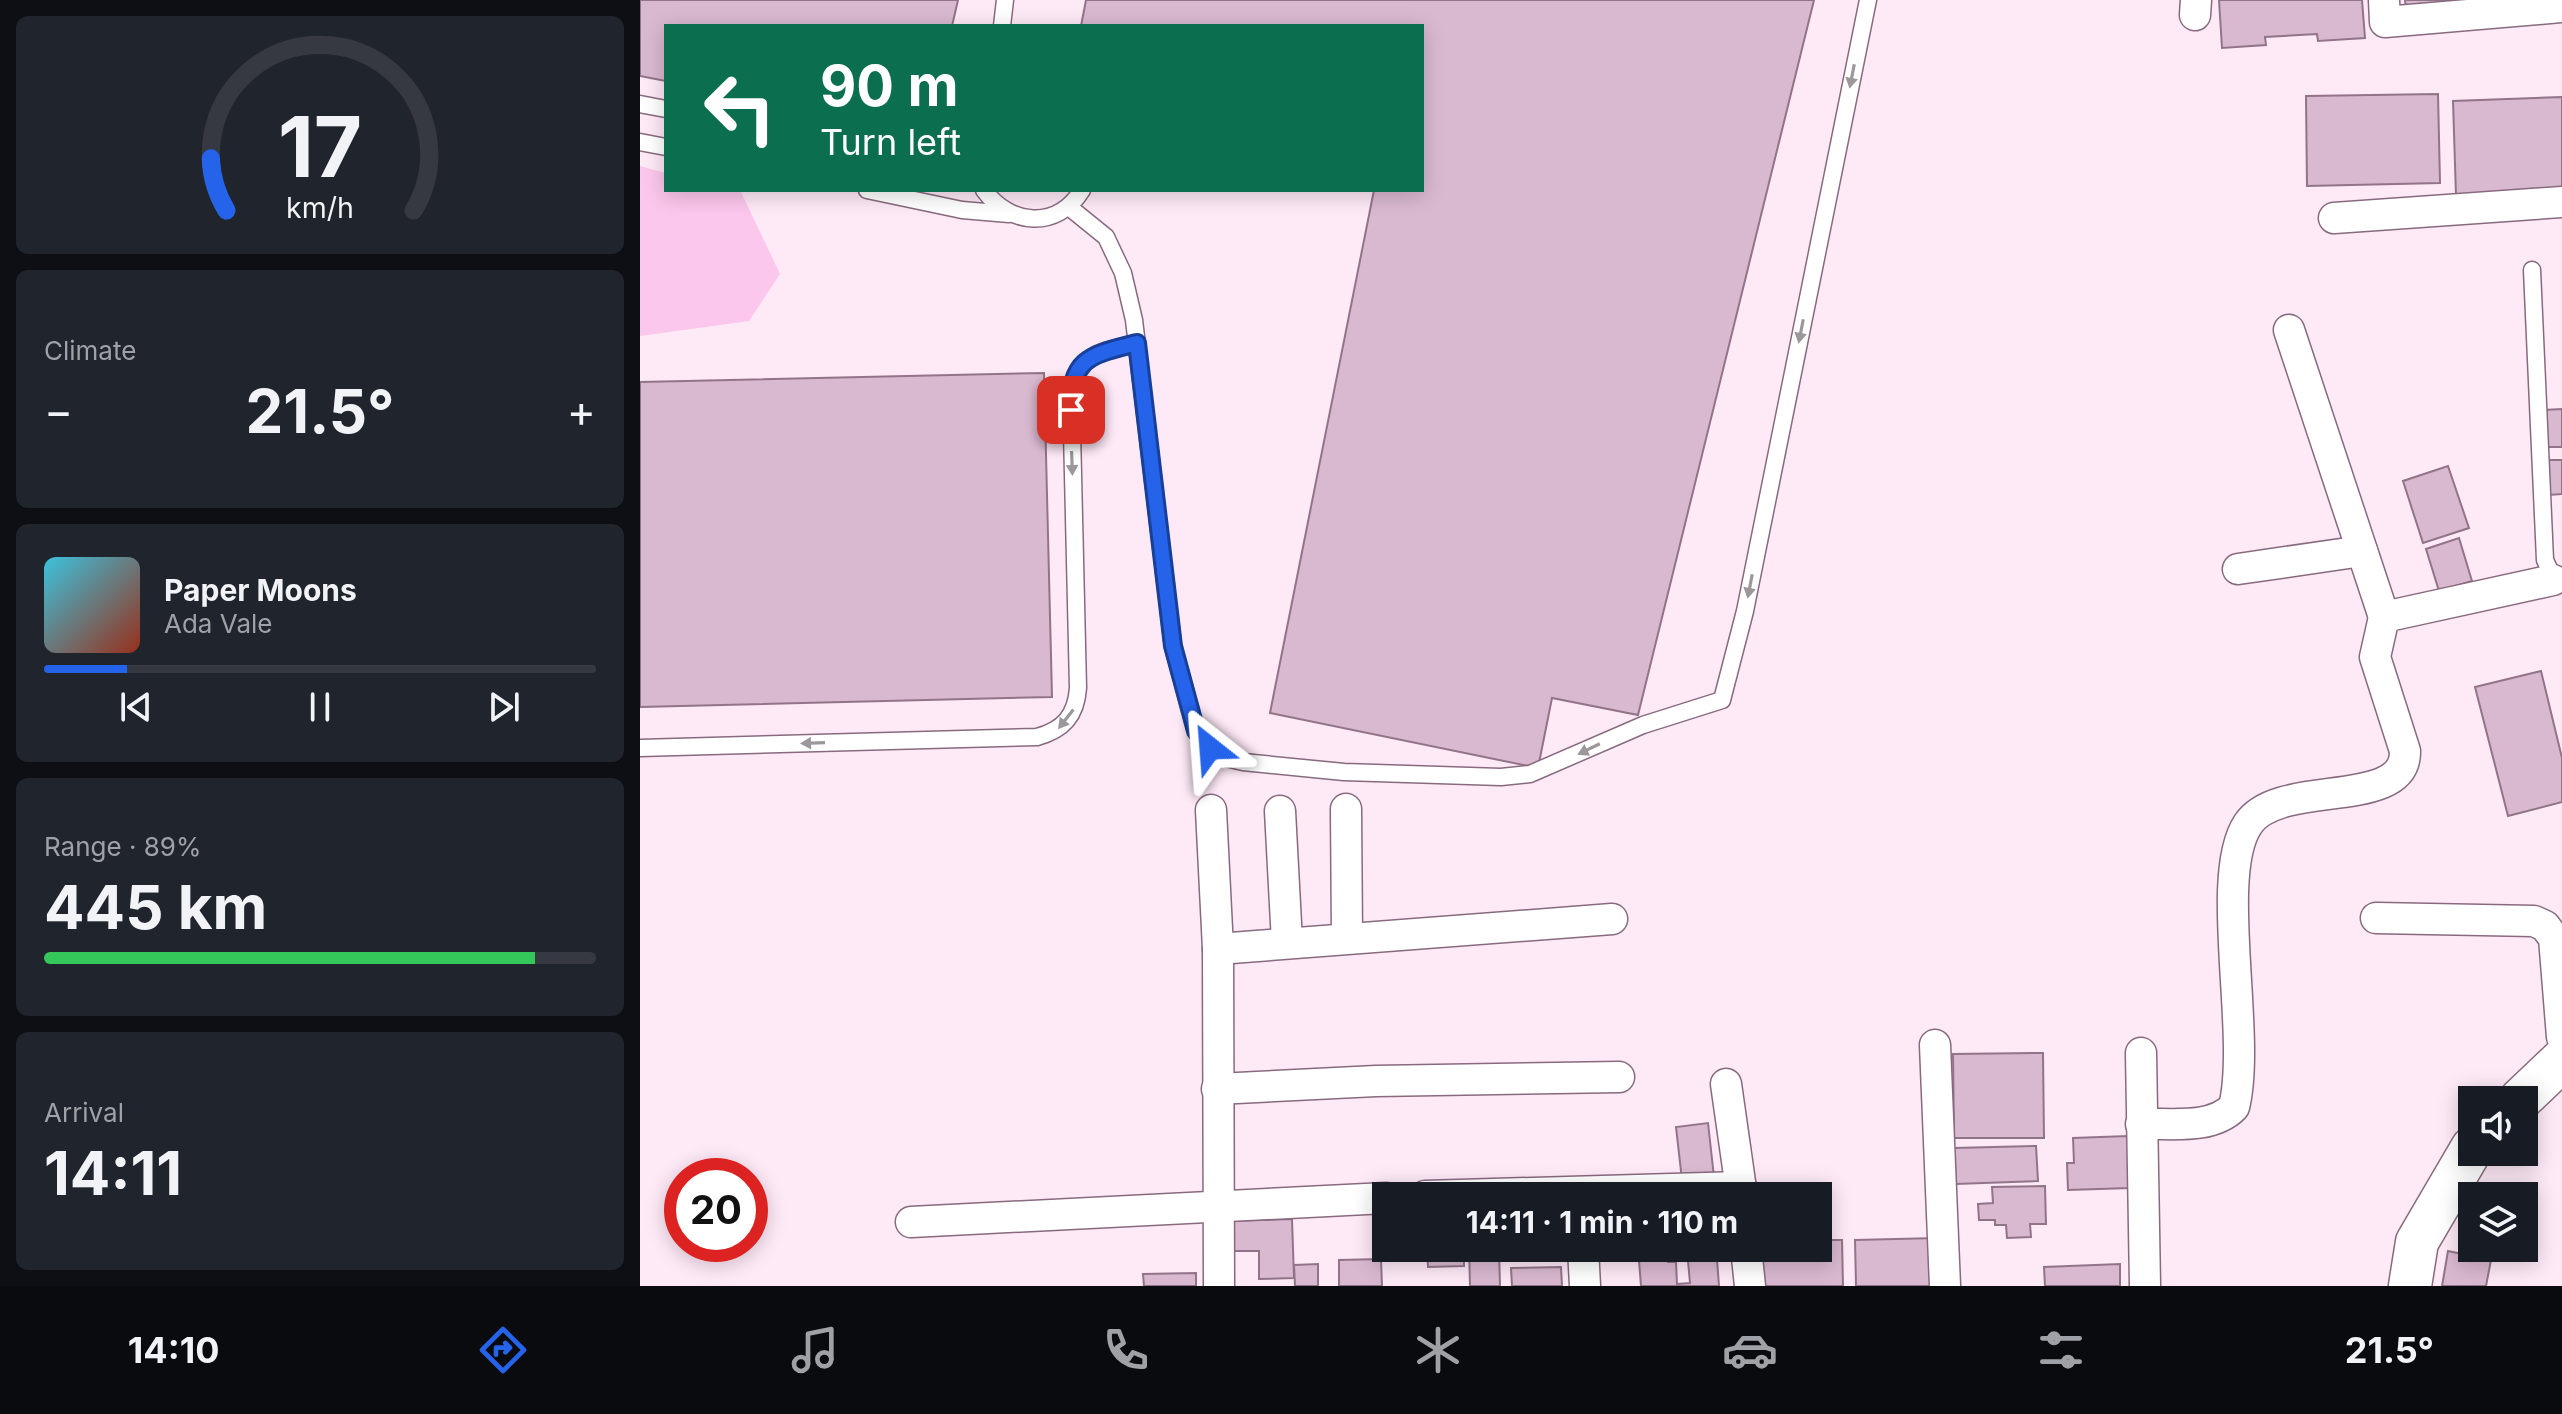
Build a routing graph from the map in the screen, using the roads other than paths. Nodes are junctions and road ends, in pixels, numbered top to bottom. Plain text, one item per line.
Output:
1 (1005, 0) edge
2 (1868, 0) edge
3 (2384, 0) edge
4 (2562, 7) edge
5 (1002, 24) edge
6 (640, 104) edge
7 (664, 109) edge
8 (640, 142) edge
9 (664, 147) edge
10 (876, 192) edge
11 (985, 192) edge
12 (1080, 192) edge
13 (2562, 202) edge
14 (1069, 207) junction
15 (1009, 214) junction
16 (2334, 218) dead end
17 (2532, 270) dead end
18 (2289, 330) dead end
19 (1137, 343) junction
20 (2362, 551) junction
21 (2238, 569) dead end
22 (2558, 586) edge
23 (2384, 617) junction
24 (640, 748) edge
25 (1346, 809) dead end
26 (1211, 810) dead end
27 (1280, 811) dead end
28 (2376, 918) dead end
29 (1612, 919) dead end
30 (1347, 938) junction
31 (1287, 942) junction
32 (1218, 949) junction
33 (2562, 1037) edge
34 (1935, 1045) dead end
35 (2141, 1053) dead end
36 (2562, 1060) edge
37 (1619, 1077) dead end
38 (1726, 1084) dead end
39 (2535, 1086) edge
40 (1217, 1089) junction
41 (2141, 1124) junction
42 (2461, 1166) edge
43 (1741, 1182) edge
44 (1372, 1199) edge
45 (1220, 1207) junction
46 (911, 1222) dead end
47 (1584, 1262) edge
48 (1747, 1262) edge
49 (1219, 1286) edge
50 (1585, 1286) edge
51 (1750, 1286) edge
52 (1945, 1286) edge
53 (2145, 1286) edge
54 (2410, 1286) edge

1 - 5 lane
2 -> 19 lane
3 - 4 street
6 - 7 lane
8 - 9 lane
10 - 15 lane
11 - 15 lane
12 - 14 lane
13 - 16 street
14 - 15 lane
14 - 19 lane
17 - 22 lane
18 - 20 street
19 -> 24 lane
20 - 21 street
20 - 23 street
22 - 23 street
23 - 41 street
25 - 30 street
26 - 32 street
27 - 31 street
28 - 33 street
29 - 30 street
30 - 31 street
31 - 32 street
32 - 40 street
34 - 52 street
35 - 41 street
36 - 39 street
37 - 40 street
38 - 43 street
40 - 45 street
41 - 53 street
42 - 54 street
44 - 45 street
45 - 46 street
45 - 49 street
47 - 50 street
48 - 51 street

